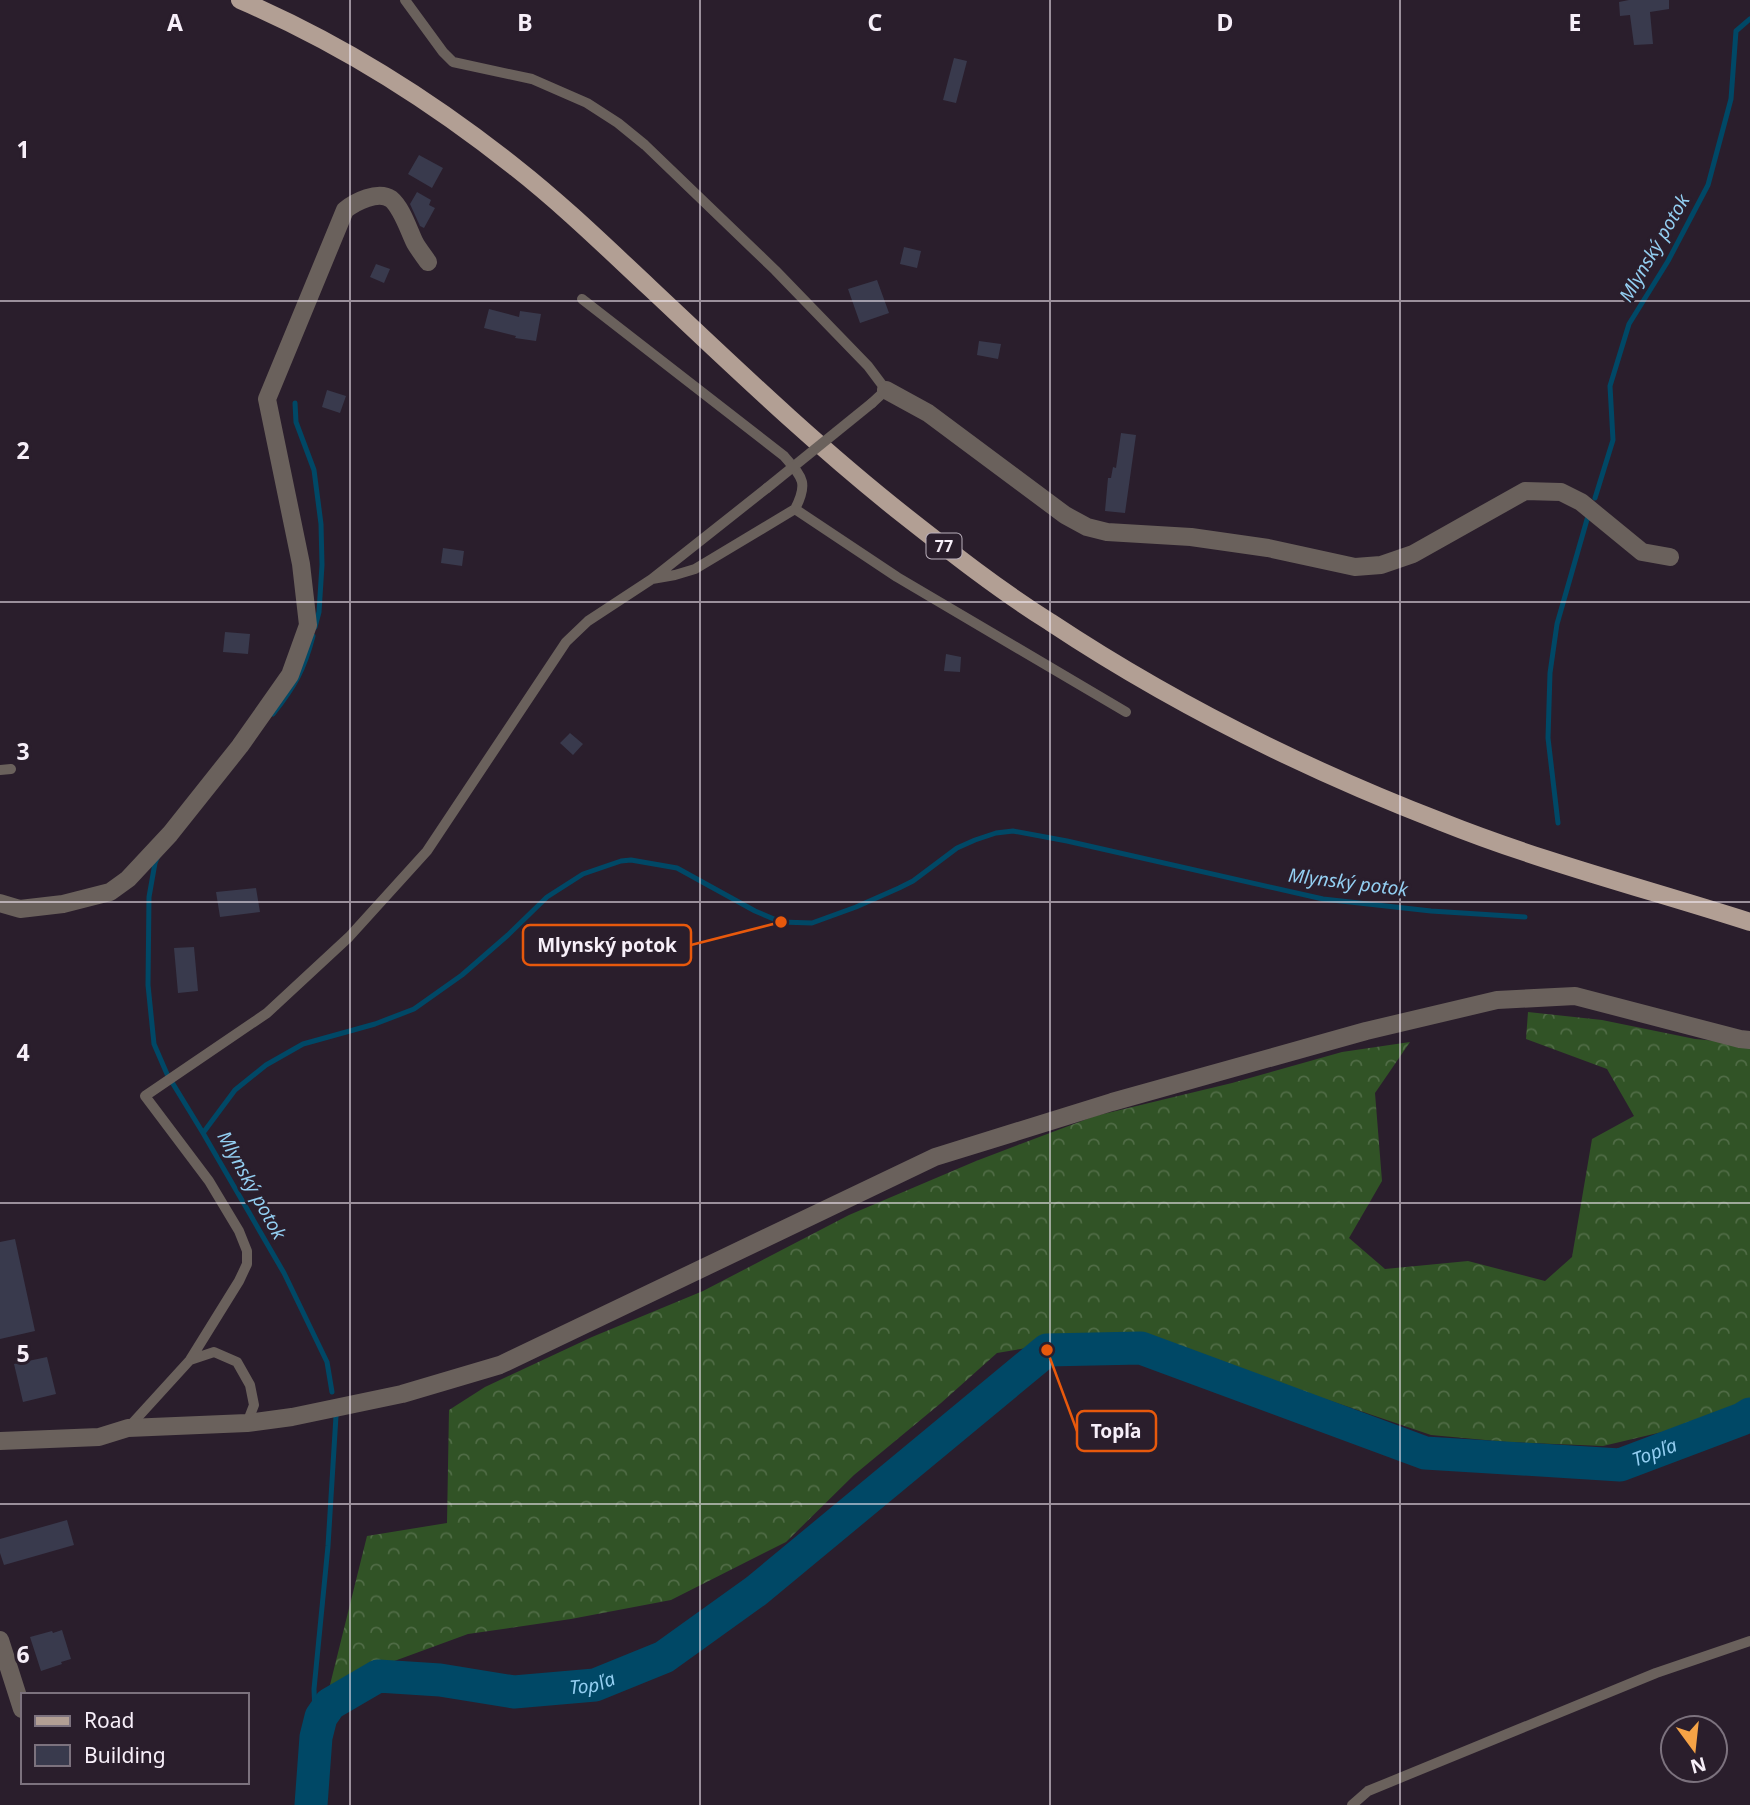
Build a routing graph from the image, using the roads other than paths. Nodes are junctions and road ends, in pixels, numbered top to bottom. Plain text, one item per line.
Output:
1 (240, 0) edge
2 (405, 0) edge
3 (428, 262) dead end
4 (582, 299) dead end
5 (886, 390) junction
6 (794, 509) junction
7 (1670, 557) dead end
8 (652, 579) junction
9 (1126, 712) dead end
10 (0, 904) edge
11 (1750, 922) edge
12 (1750, 1040) edge
13 (190, 1360) junction
14 (247, 1423) junction
15 (128, 1428) junction
16 (0, 1441) edge
17 (0, 1640) edge
18 (1750, 1641) edge
19 (21, 1706) edge
20 (1352, 1805) edge

1 - 11 main road, 77
2 - 5 lane
3 - 10 street
4 - 6 lane
5 - 7 street
5 - 8 lane, bridge
6 - 8 lane
6 - 9 lane
8 - 13 lane
12 - 14 street
13 - 14 lane
13 - 15 lane
14 - 15 street
15 - 16 street
17 - 19 street
18 - 20 lane

